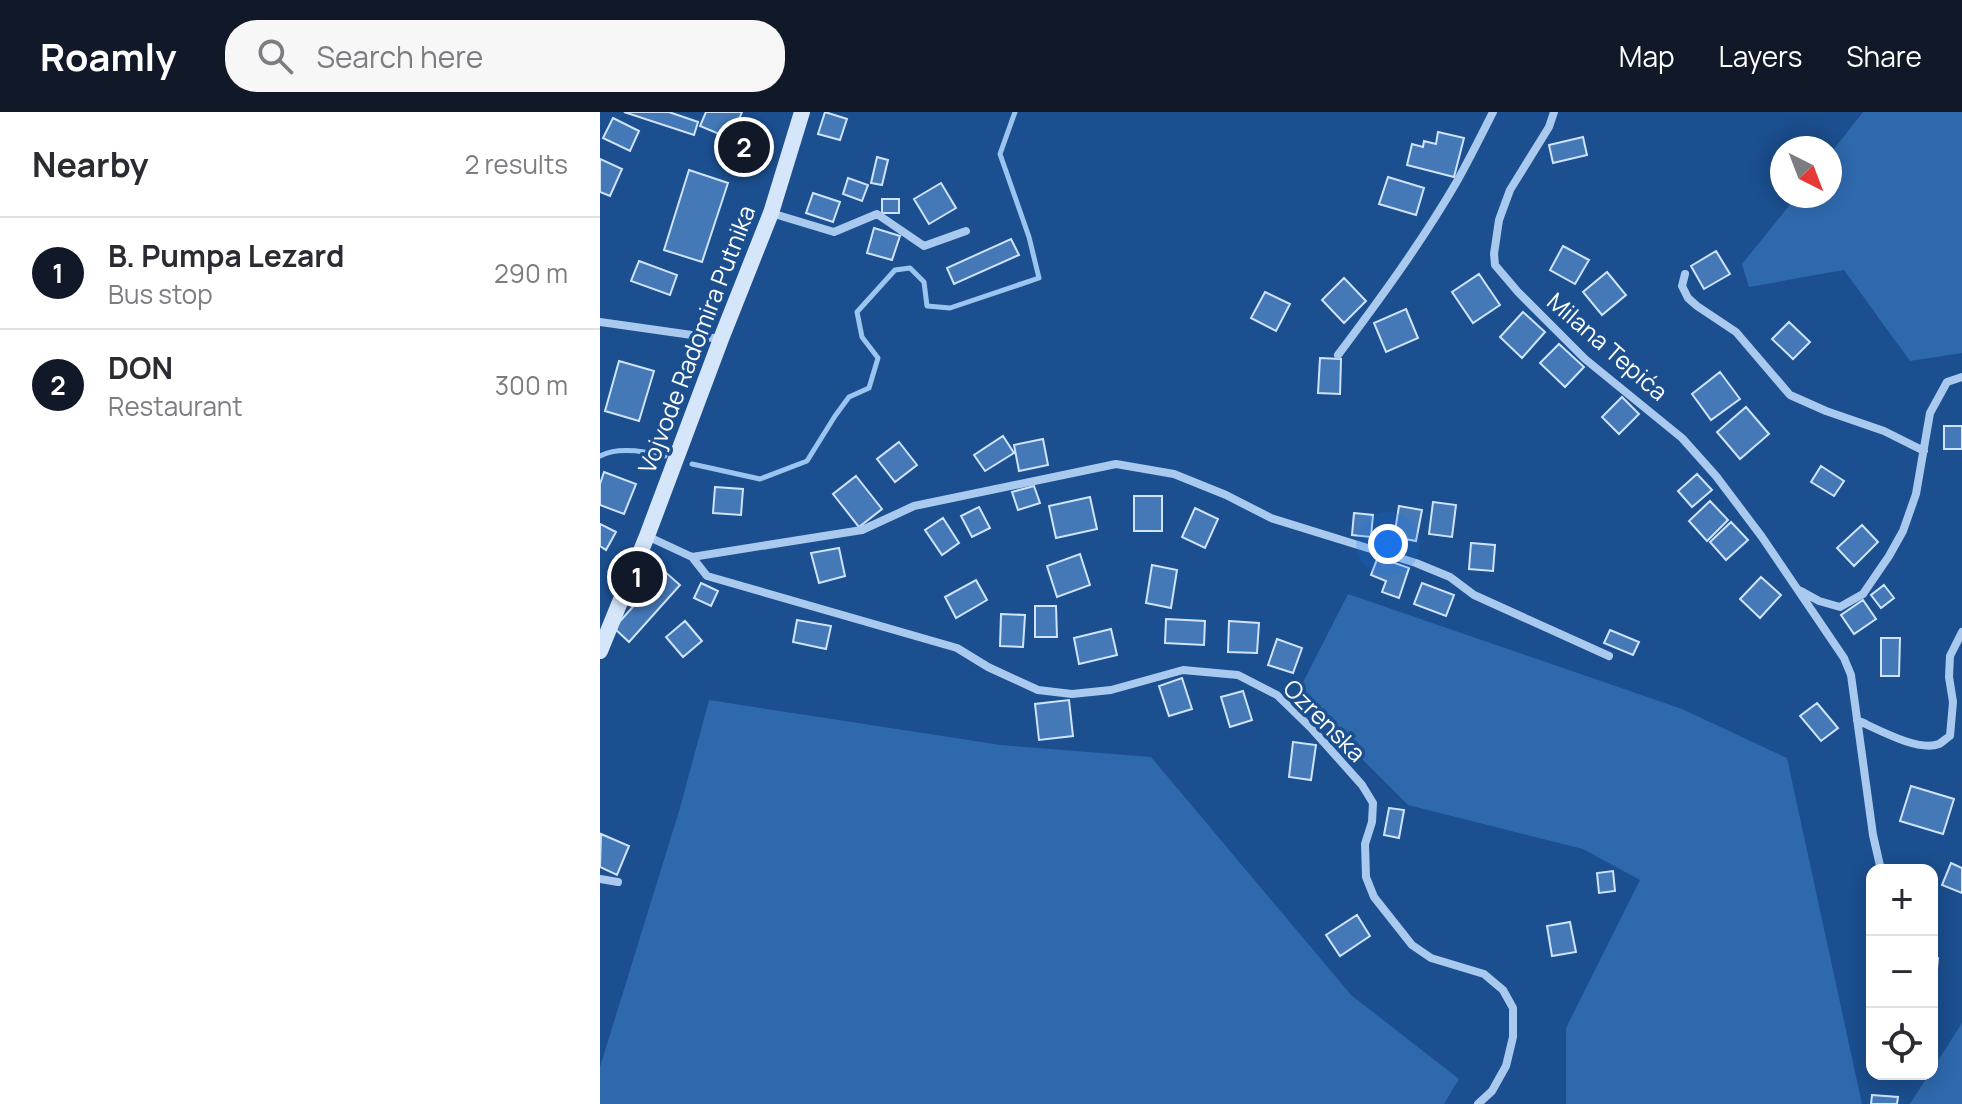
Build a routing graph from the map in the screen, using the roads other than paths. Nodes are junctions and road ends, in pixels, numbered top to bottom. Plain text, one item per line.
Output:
1 (802, 112) edge
2 (1493, 112) edge
3 (1554, 112) edge
4 (771, 213) junction
5 (966, 231) dead end
6 (1685, 274) dead end
7 (600, 322) edge
8 (721, 339) junction
9 (1338, 355) dead end
10 (1962, 377) edge
11 (1924, 451) junction
12 (647, 536) junction
13 (692, 557) junction
14 (1797, 589) junction
15 (1962, 632) edge
16 (600, 651) edge
17 (1609, 656) dead end
18 (1857, 720) junction
19 (1880, 864) edge
20 (600, 879) edge
21 (618, 882) dead end
22 (1478, 1104) edge

1 - 4 main road, Vojvode Radomira Putnika
2 - 9 street
3 - 14 street, Milana Tepića
4 - 5 street
4 - 8 main road, Vojvode Radomira Putnika
6 - 11 street
7 - 8 street
8 - 12 main road, Vojvode Radomira Putnika
10 - 11 street
11 - 14 street
12 - 13 street
12 - 16 main road, Vojvode Radomira Putnika
13 - 17 street
13 - 22 street, Ozrenska
14 - 18 street, Milana Tepića
15 - 18 street
18 - 19 street, Milana Tepića
20 - 21 street

